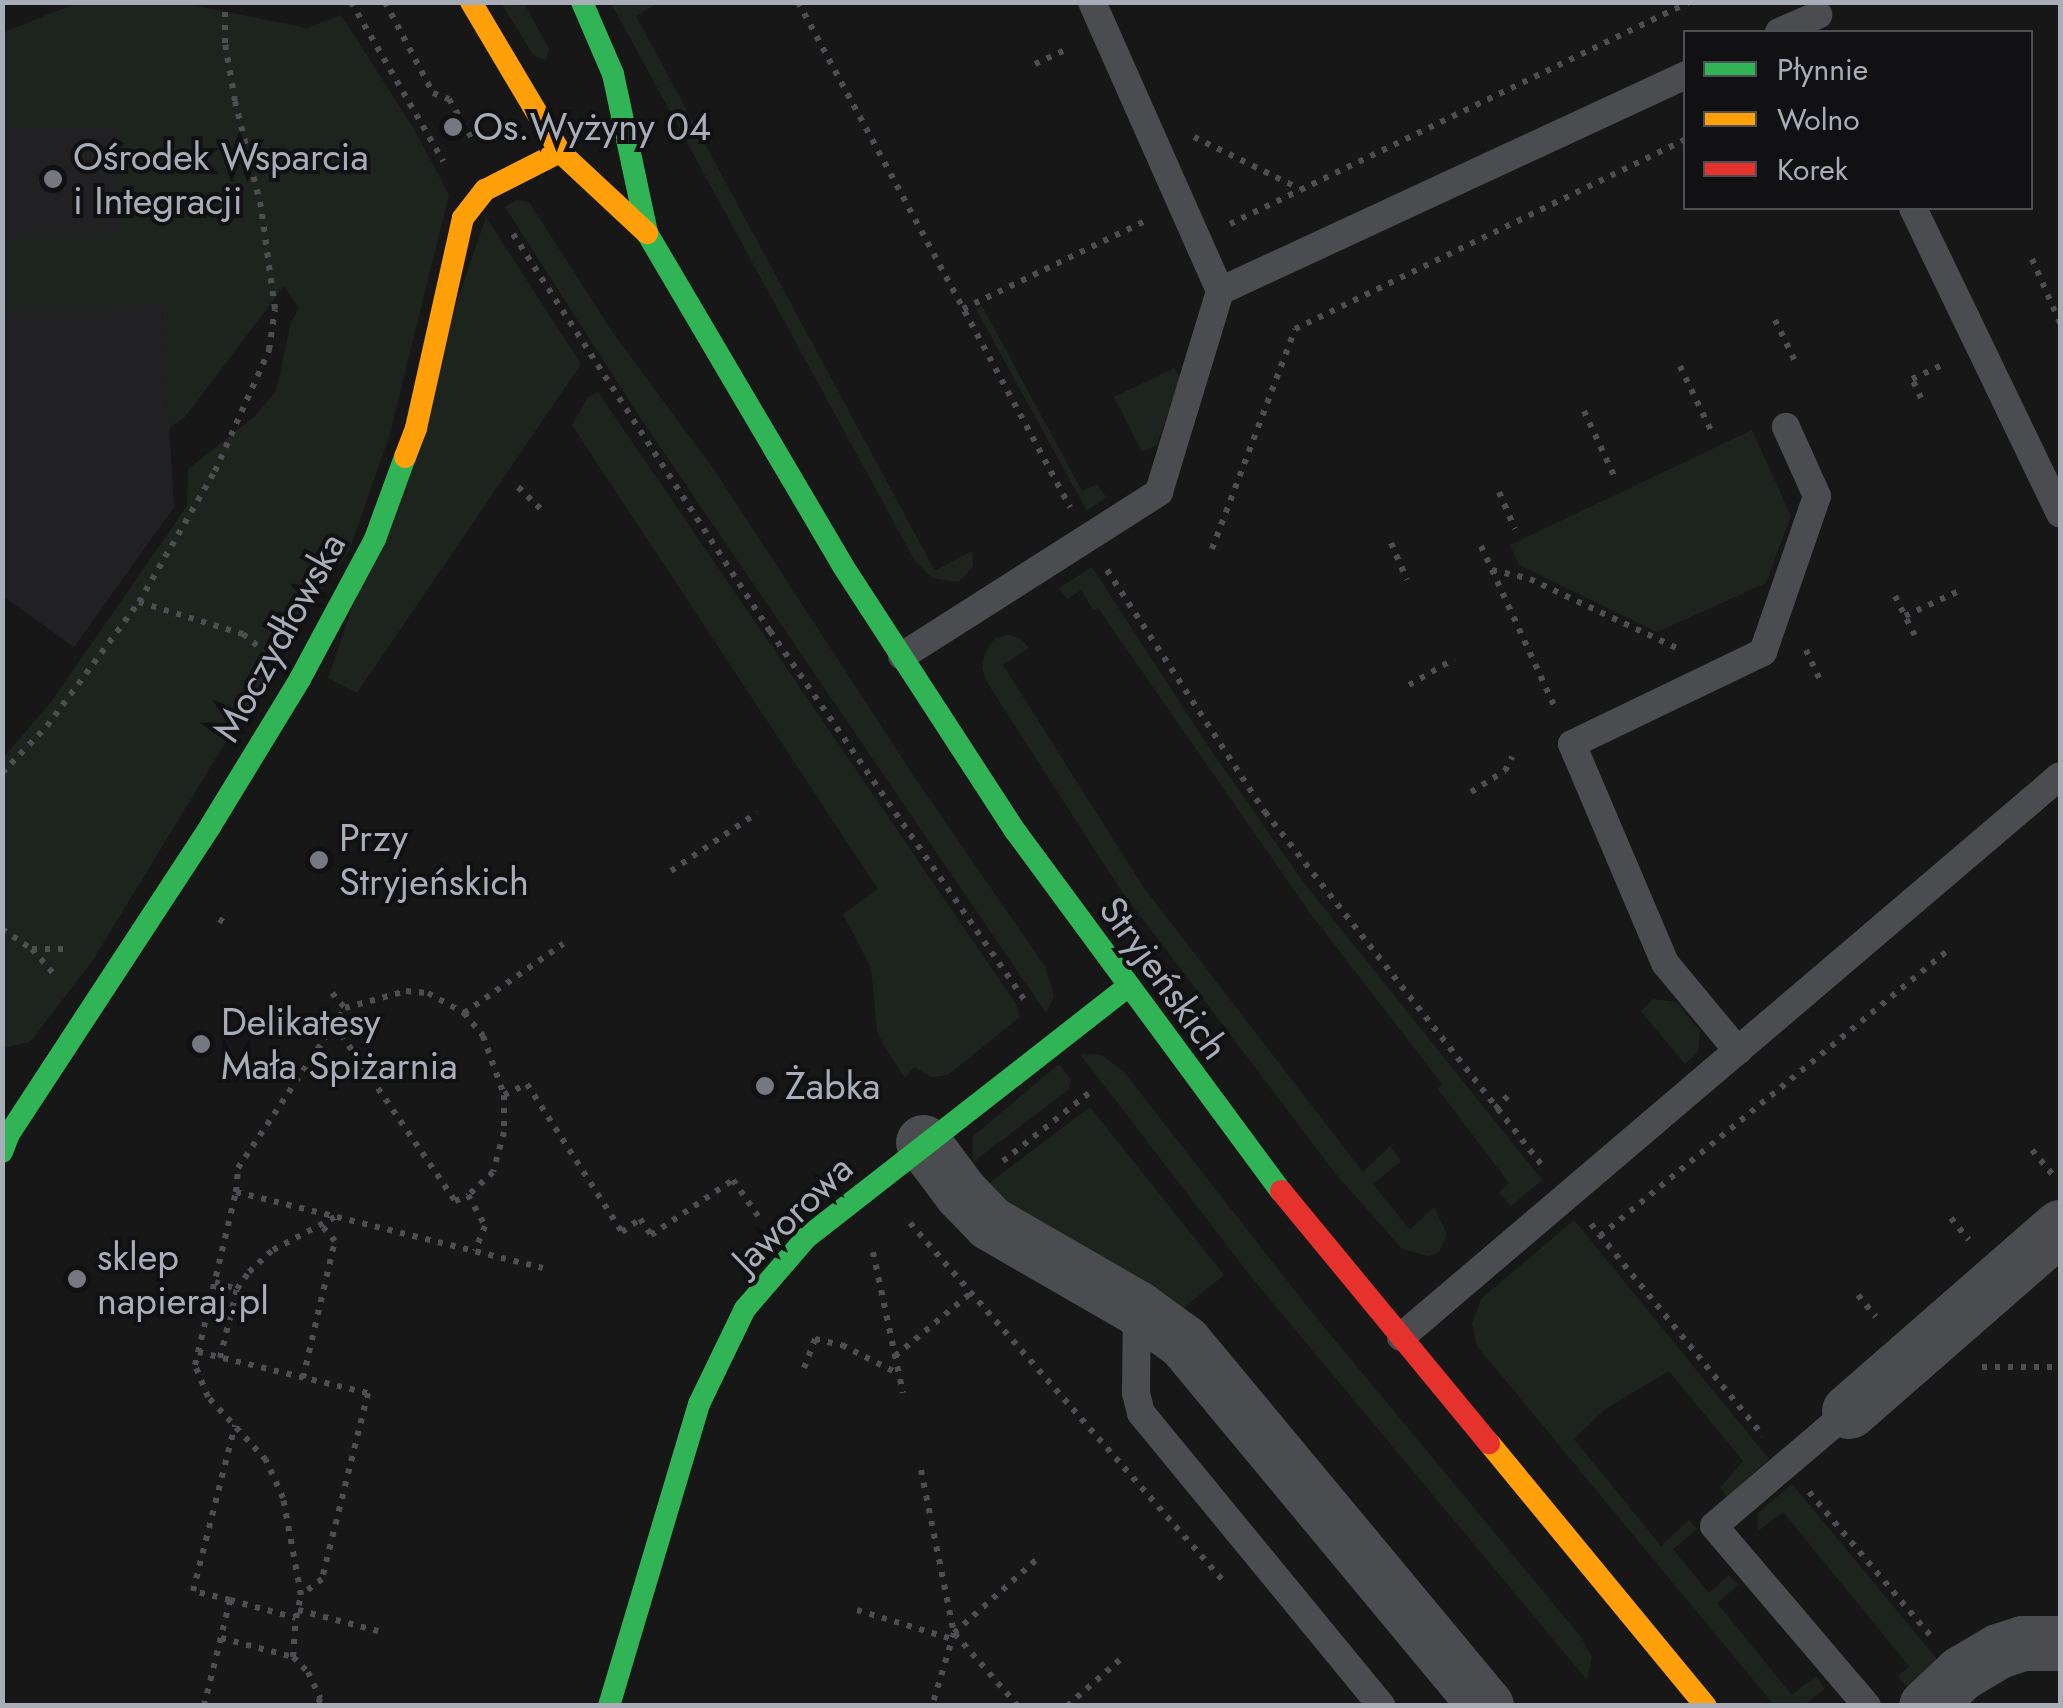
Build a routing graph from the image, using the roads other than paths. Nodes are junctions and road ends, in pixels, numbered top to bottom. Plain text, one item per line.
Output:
1 (471, 2) edge
2 (582, 2) edge
3 (1092, 2) edge
4 (1820, 17) edge
5 (1784, 30) edge
6 (1683, 76) edge
7 (560, 152) junction
8 (1914, 210) edge
9 (647, 233) junction
10 (1220, 292) junction
11 (1786, 427) dead end
12 (2060, 513) edge
13 (902, 656) junction
14 (2060, 776) edge
15 (1126, 988) junction
16 (1738, 1051) junction
17 (4, 1139) edge
18 (923, 1142) junction
19 (2060, 1227) edge
20 (1137, 1308) junction
21 (1401, 1336) junction
22 (1849, 1411) joint
23 (2060, 1642) edge
24 (609, 1706) edge
25 (1382, 1706) edge
26 (1486, 1706) edge
27 (1706, 1706) edge
28 (1866, 1706) edge
29 (1926, 1706) edge

1 - 7 street, Stryjeńskich
2 - 9 street, Stryjeńskich
3 - 10 lane
4 - 5 lane
6 - 10 lane
7 - 9 street, Stryjeńskich
7 - 17 street, Moczydłowska
8 - 12 lane
9 - 13 street, Stryjeńskich
10 - 13 lane
11 - 16 lane
13 - 15 street, Stryjeńskich
14 - 16 lane
15 - 18 street, Jaworowa
15 - 21 street, Stryjeńskich
16 - 21 lane
18 - 20 street
18 - 24 street, Jaworowa
19 - 22 street
20 - 25 lane
20 - 26 street
21 - 27 street, Stryjeńskich
22 - 28 lane
23 - 29 street

